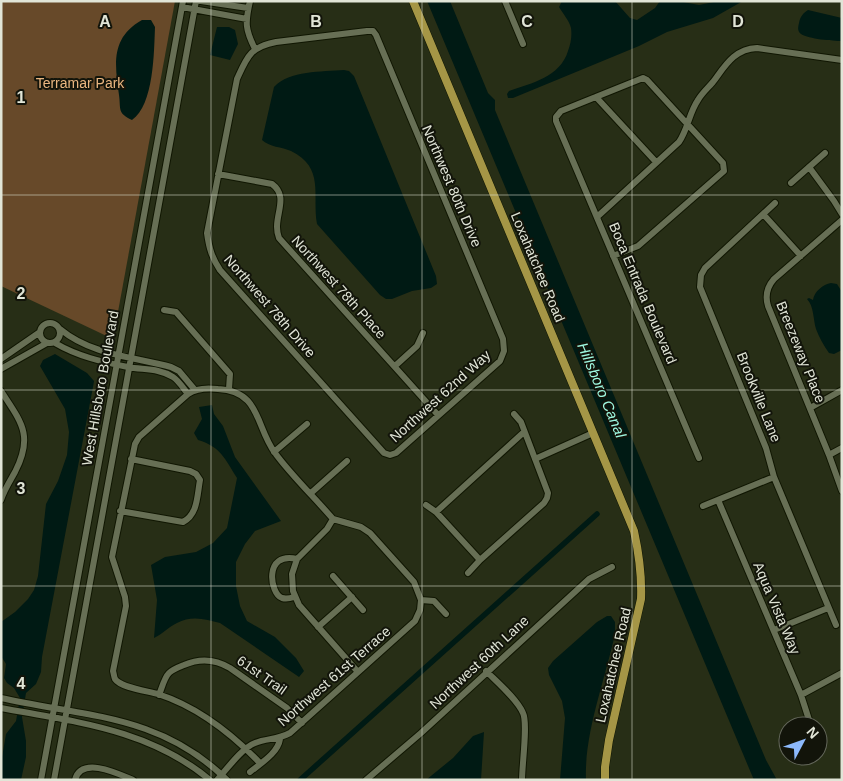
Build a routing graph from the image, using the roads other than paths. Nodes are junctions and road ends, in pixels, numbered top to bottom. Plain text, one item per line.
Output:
1 (196, 1) edge
2 (201, 1) edge
3 (413, 1) edge
4 (505, 1) edge
5 (183, 4) edge
6 (249, 5) edge
7 (194, 9) junction
8 (247, 19) junction
9 (523, 44) dead end
10 (255, 49) junction
11 (842, 60) edge
12 (596, 96) junction
13 (687, 123) junction
14 (825, 153) dead end
15 (656, 162) junction
16 (809, 167) junction
17 (218, 174) junction
18 (791, 183) dead end
19 (775, 203) dead end
20 (764, 214) junction
21 (842, 214) edge
22 (597, 217) junction
23 (842, 220) edge
24 (613, 256) junction
25 (800, 256) junction
26 (164, 310) dead end
27 (60, 329) junction
28 (40, 332) junction
29 (423, 333) dead end
30 (46, 343) junction
31 (55, 343) junction
32 (19, 347) junction
33 (504, 351) joint
34 (118, 354) junction
35 (24, 356) junction
36 (131, 357) junction
37 (1, 359) edge
38 (116, 365) junction
39 (395, 366) junction
40 (129, 368) junction
41 (1, 369) edge
42 (229, 389) junction
43 (1, 390) edge
44 (195, 390) junction
45 (842, 390) edge
46 (188, 394) junction
47 (810, 408) junction
48 (514, 414) dead end
49 (438, 415) junction
50 (307, 424) dead end
51 (524, 432) junction
52 (593, 434) junction
53 (842, 448) edge
54 (274, 452) junction
55 (390, 455) joint
56 (830, 455) junction
57 (699, 458) dead end
58 (131, 459) junction
59 (535, 459) junction
60 (347, 462) dead end
61 (774, 477) junction
62 (842, 491) edge
63 (311, 493) junction
64 (1, 500) edge
65 (718, 500) junction
66 (426, 505) dead end
67 (703, 506) dead end
68 (120, 511) junction
69 (436, 512) junction
70 (334, 519) junction
71 (297, 559) junction
72 (480, 560) junction
73 (612, 567) dead end
74 (468, 573) dead end
75 (333, 576) dead end
76 (294, 597) junction
77 (352, 597) junction
78 (421, 600) junction
79 (828, 608) junction
80 (363, 610) dead end
81 (446, 614) dead end
82 (836, 625) dead end
83 (318, 627) junction
84 (774, 630) junction
85 (486, 671) junction
86 (358, 672) junction
87 (842, 673) edge
88 (159, 695) junction
89 (801, 695) junction
90 (1, 698) edge
91 (1, 708) edge
92 (54, 708) junction
93 (66, 710) junction
94 (808, 716) edge
95 (52, 717) junction
96 (64, 720) junction
97 (302, 723) junction
98 (280, 739) junction
99 (246, 749) junction
100 (260, 764) junction
101 (250, 772) dead end
102 (222, 778) edge
103 (40, 780) edge
104 (54, 780) edge
105 (75, 780) edge
106 (133, 780) edge
107 (210, 780) edge
108 (366, 780) edge
109 (522, 780) edge
110 (605, 780) edge

1 - 7 street, West Hillsboro Boulevard
2 - 6 street
3 - 52 main road, Loxahatchee Road
4 - 9 street
5 - 7 street
5 - 34 street, West Hillsboro Boulevard
6 - 8 street
7 - 8 street
7 - 36 street, West Hillsboro Boulevard
8 - 10 street
10 - 17 street, Northwest 78th Drive
10 - 33 street, Northwest 80th Drive
11 - 13 street, Boca Entrada Boulevard
12 - 13 street
12 - 15 street
12 - 22 street
13 - 15 street, Boca Entrada Boulevard
13 - 24 street
14 - 16 street
15 - 22 street, Boca Entrada Boulevard
16 - 18 street
16 - 21 street
17 - 39 street, Northwest 78th Place
17 - 55 street, Northwest 78th Drive
19 - 20 street, Brookville Lane
20 - 25 street
20 - 61 street, Brookville Lane
22 - 24 street, Boca Entrada Boulevard
23 - 25 street, Breezeway Place
24 - 57 street, Boca Entrada Boulevard
25 - 47 street, Breezeway Place
26 - 42 street
27 - 28 street
27 - 31 street
27 - 34 street
28 - 30 street
28 - 32 street
29 - 39 street
30 - 31 street
30 - 35 street
31 - 38 street
32 - 35 street
32 - 37 street
33 - 49 street, Northwest 62nd Way
34 - 36 street
34 - 38 street, West Hillsboro Boulevard
35 - 41 street
36 - 40 street, West Hillsboro Boulevard
36 - 44 street
38 - 40 street
38 - 92 street, West Hillsboro Boulevard
39 - 49 street, Northwest 78th Place
40 - 46 street
40 - 93 street, West Hillsboro Boulevard
42 - 44 street
42 - 54 street
43 - 64 street
44 - 46 street
45 - 47 street
46 - 58 street
47 - 56 street, Breezeway Place
48 - 51 street
49 - 55 street, Northwest 62nd Way
50 - 54 street
51 - 59 street
51 - 69 street
52 - 59 street
52 - 110 main road, Loxahatchee Road
53 - 56 street
54 - 63 street
56 - 62 street, Breezeway Place
58 - 68 street
58 - 68 street
59 - 72 street
60 - 63 street
61 - 65 street
61 - 79 street, Brookville Lane
63 - 70 street
65 - 67 street
65 - 84 street, Aqua Vista Way
66 - 69 street
68 - 88 street
69 - 72 street
70 - 71 street
70 - 78 street
71 - 76 street
71 - 76 street
72 - 74 street
73 - 85 street, Northwest 60th Lane
75 - 77 street
76 - 83 street
77 - 80 street
77 - 83 street
78 - 81 street
78 - 86 street, Northwest 61st Terrace
79 - 82 street, Brookville Lane
79 - 84 street
83 - 86 street
84 - 89 street, Aqua Vista Way
85 - 108 street, Northwest 60th Lane
85 - 109 street
86 - 97 street, Northwest 61st Terrace
87 - 89 street
88 - 97 street, 61st Trail
88 - 99 street
89 - 94 street, Aqua Vista Way
90 - 92 street
91 - 95 street
92 - 93 street
92 - 95 street, West Hillsboro Boulevard
93 - 96 street, West Hillsboro Boulevard
93 - 102 street
95 - 96 street
95 - 103 street, West Hillsboro Boulevard
96 - 104 street, West Hillsboro Boulevard
96 - 107 street
97 - 98 street, Northwest 61st Terrace
98 - 99 street, Northwest 61st Terrace
98 - 100 street
99 - 100 street
99 - 102 street, Northwest 61st Terrace
100 - 101 street
105 - 106 street

